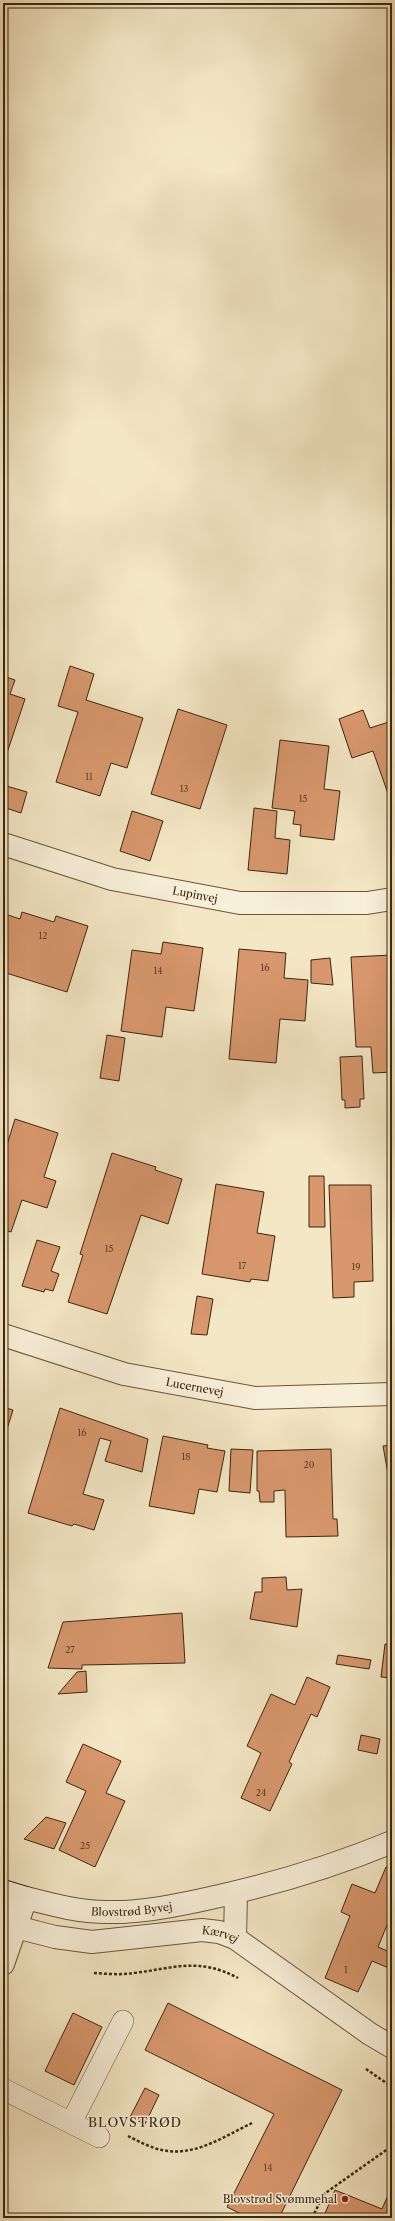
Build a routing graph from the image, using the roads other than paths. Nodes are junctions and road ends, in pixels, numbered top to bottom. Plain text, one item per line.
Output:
1 (3, 844) edge
2 (392, 899) edge
3 (3, 1335) edge
4 (392, 1394) edge
5 (392, 1842) edge
6 (3, 1891) edge
7 (236, 1893) junction
8 (26, 1898) junction
9 (3, 1903) edge
10 (10, 1925) edge
11 (235, 1938) junction
12 (3, 1964) edge
13 (123, 2021) dead end
14 (392, 2047) edge
15 (3, 2089) edge
16 (70, 2123) junction
17 (99, 2137) road end

1 - 2 street, Lupinvej
3 - 4 street, Lucernevej
5 - 7 street, Blovstrød Byvej
6 - 8 street, Blovstrød Byvej
7 - 8 street, Blovstrød Byvej
7 - 11 street
8 - 10 street
9 - 10 street
10 - 11 street, Kærvej
10 - 12 street
11 - 14 street, Kærvej
13 - 16 lane
15 - 16 lane
16 - 17 lane

